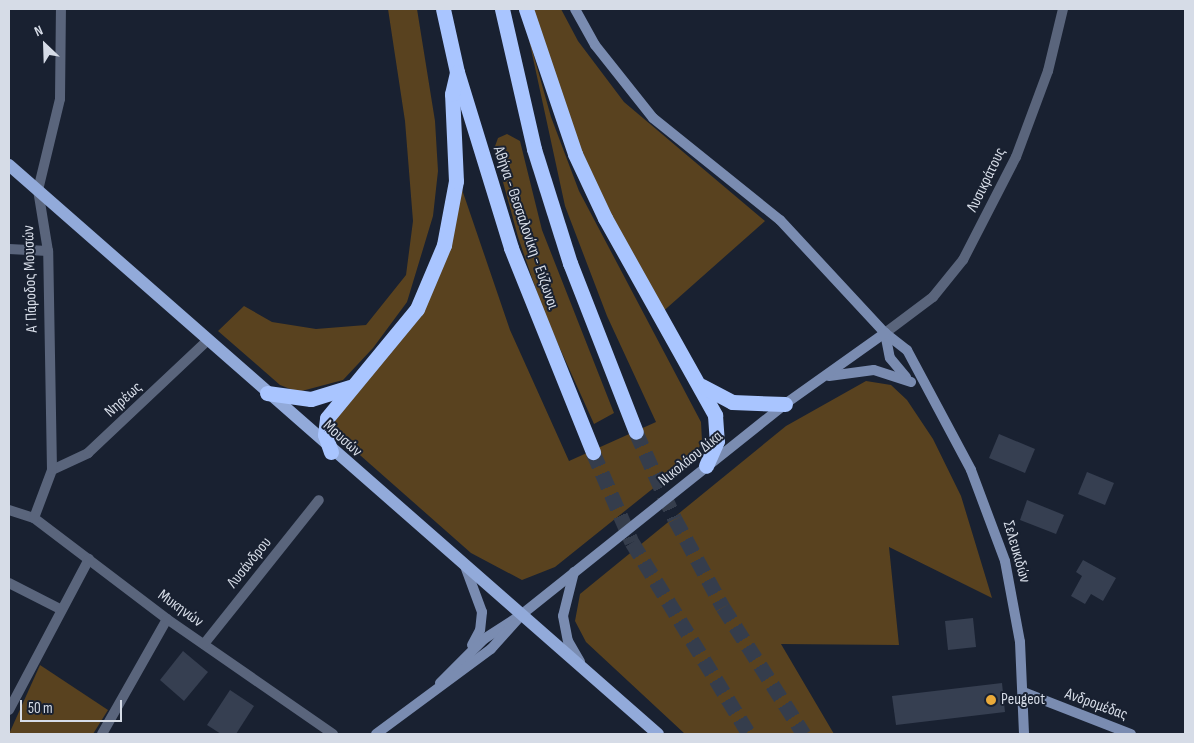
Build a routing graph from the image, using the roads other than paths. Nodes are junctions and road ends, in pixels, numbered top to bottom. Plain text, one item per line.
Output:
1 (61, 9) edge
2 (443, 9) edge
3 (502, 9) edge
4 (526, 9) edge
5 (575, 9) edge
6 (1063, 9) edge
7 (457, 72) junction
8 (9, 165) edge
9 (38, 190) junction
10 (9, 249) edge
11 (48, 250) junction
12 (885, 333) junction
13 (208, 340) junction
14 (697, 382) junction
15 (816, 382) junction
16 (911, 382) junction
17 (352, 386) junction
18 (267, 393) junction
19 (927, 394) junction
20 (785, 404) junction
21 (636, 432) tunnel mouth
22 (331, 452) junction
23 (593, 452) tunnel mouth
24 (706, 466) junction
25 (52, 470) junction
26 (319, 500) dead end
27 (9, 510) edge
28 (34, 518) junction
29 (88, 559) junction
30 (465, 566) junction
31 (574, 572) junction
32 (9, 583) edge
33 (60, 609) junction
34 (521, 615) junction
35 (167, 619) junction
36 (204, 644) junction
37 (468, 652) junction
38 (584, 670) junction
39 (440, 683) junction
40 (1023, 692) junction
41 (9, 710) edge
42 (102, 734) edge
43 (333, 734) edge
44 (376, 734) edge
45 (658, 734) edge
46 (1024, 734) edge
47 (1131, 734) edge

1 - 9 street, Α΄ Πάροδος Μουσών
2 - 7 highway, Αθήνα - Θεσσαλονίκη - Εύζωνοι
3 - 21 highway, Αθήνα - Θεσσαλονίκη - Εύζωνοι
4 - 14 highway
5 - 12 street
6 - 12 street, Λυσικράτους
7 - 17 highway
7 - 23 highway, Αθήνα - Θεσσαλονίκη - Εύζωνοι
8 - 9 main road, Μουσών
9 - 11 street, Α΄ Πάροδος Μουσών
9 - 13 main road, Μουσών
10 - 11 street
11 - 25 street, Α΄ Πάροδος Μουσών
12 - 15 street, Νικολάου Δίκα
12 - 16 street, Σελευκιδών
12 - 19 street, Σελευκιδών
13 - 18 main road, Μουσών
13 - 25 street, Νηρέως
14 - 20 highway
14 - 24 highway
15 - 16 street
15 - 20 street, Νικολάου Δίκα
16 - 19 street, Σελευκιδών
17 - 18 highway
17 - 22 highway
18 - 22 main road, Μουσών
19 - 40 street, Σελευκιδών
20 - 24 street, Νικολάου Δίκα
22 - 30 main road, Μουσών
24 - 31 street, Νικολάου Δίκα
25 - 28 street, Α΄ Πάροδος Μουσών
26 - 36 street, Λυσάνδρου
27 - 28 street, Μυκηνών
28 - 29 street, Μυκηνών
29 - 33 street
29 - 35 street, Μυκηνών
30 - 34 main road, Μουσών
30 - 37 street
31 - 34 street, Νικολάου Δίκα
31 - 38 street
32 - 33 street
33 - 41 street
34 - 37 street, Νικολάου Δίκα
34 - 38 main road, Μουσών
34 - 39 street, Νικολάου Δίκα
35 - 36 street, Μυκηνών
35 - 42 street
36 - 43 street, Μυκηνών
37 - 39 street, Νικολάου Δίκα
38 - 45 main road, Μουσών
39 - 44 street, Νικολάου Δίκα
40 - 46 street, Σελευκιδών
40 - 47 street, Ανδρομέδας

